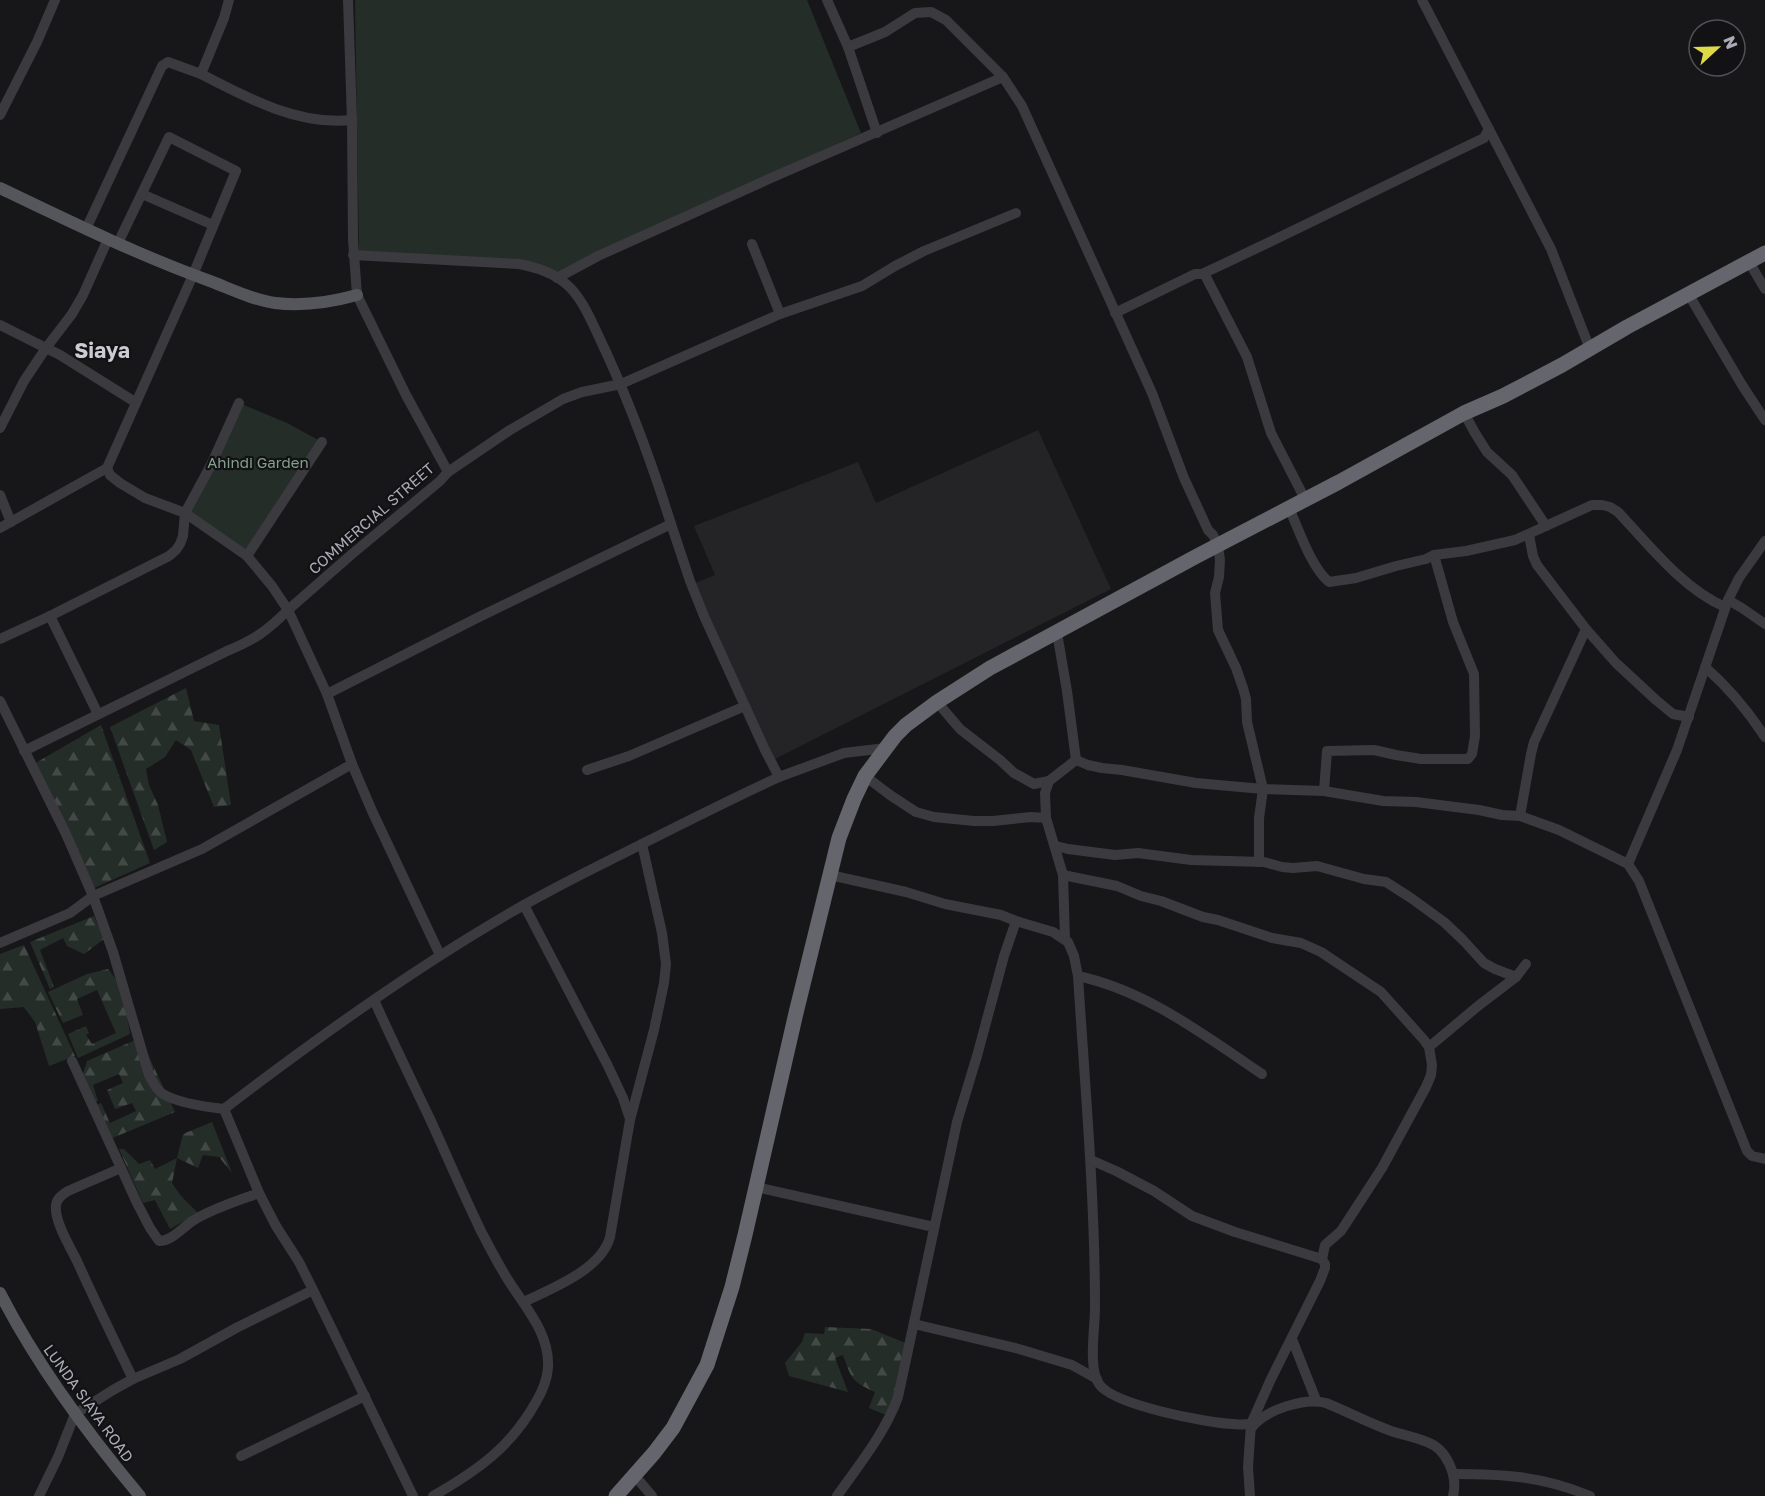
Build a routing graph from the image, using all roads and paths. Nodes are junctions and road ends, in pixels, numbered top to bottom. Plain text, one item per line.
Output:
1 (55, 0) edge
2 (229, 0) edge
3 (348, 0) edge
4 (827, 0) edge
5 (1422, 0) edge
6 (848, 47) junction
7 (201, 74) junction
8 (1003, 77) junction
9 (0, 115) edge
10 (352, 120) junction
11 (1489, 129) junction
12 (877, 133) junction
13 (0, 188) edge
14 (142, 194) junction
15 (1016, 213) dead end
16 (213, 225) junction
17 (86, 229) junction
18 (113, 241) junction
19 (752, 244) dead end
20 (1765, 253) edge
21 (353, 255) junction
22 (1749, 262) junction
23 (1202, 274) junction
24 (193, 275) junction
25 (557, 278) junction
26 (1765, 289) edge
27 (357, 295) junction
28 (1689, 295) junction
29 (1115, 313) junction
30 (780, 314) junction
31 (0, 325) edge
32 (46, 348) junction
33 (1590, 349) junction
34 (621, 384) junction
35 (135, 402) junction
36 (239, 403) dead end
37 (1464, 413) junction
38 (1765, 420) edge
39 (0, 428) edge
40 (322, 442) dead end
41 (107, 468) junction
42 (448, 472) junction
43 (0, 495) edge
44 (1305, 499) junction
45 (1290, 508) junction
46 (185, 513) junction
47 (11, 522) junction
48 (671, 524) junction
49 (1546, 526) junction
50 (0, 528) edge
51 (1529, 535) junction
52 (1765, 541) edge
53 (1218, 546) junction
54 (1434, 555) junction
55 (247, 556) junction
56 (1727, 603) junction
57 (288, 610) junction
58 (50, 616) junction
59 (1765, 624) edge
60 (1586, 629) junction
61 (1057, 633) junction
62 (0, 639) edge
63 (1705, 667) junction
64 (327, 694) junction
65 (0, 701) edge
66 (937, 702) junction
67 (746, 706) junction
68 (98, 714) junction
69 (1689, 717) junction
70 (1765, 737) edge
71 (886, 748) junction
72 (24, 751) junction
73 (1076, 759) junction
74 (352, 764) junction
75 (587, 770) dead end
76 (865, 776) junction
77 (779, 777) junction
78 (1049, 781) junction
79 (1263, 789) junction
80 (1324, 791) junction
81 (1520, 816) junction
82 (1046, 818) junction
83 (642, 844) junction
84 (1056, 846) junction
85 (1259, 862) junction
86 (1628, 864) junction
87 (830, 875) junction
88 (1063, 875) junction
89 (93, 896) junction
90 (524, 905) junction
91 (1016, 921) junction
92 (1065, 939) junction
93 (0, 943) edge
94 (440, 955) junction
95 (1526, 964) dead end
96 (1078, 976) junction
97 (1516, 977) junction
98 (374, 1000) junction
99 (1429, 1047) junction
100 (72, 1061) dead end
101 (1262, 1074) dead end
102 (224, 1109) junction
103 (630, 1120) junction
104 (1765, 1159) edge
105 (1091, 1160) junction
106 (121, 1168) junction
107 (756, 1186) junction
108 (259, 1193) junction
109 (934, 1227) junction
110 (1322, 1258) junction
111 (314, 1290) junction
112 (0, 1293) edge
113 (524, 1302) junction
114 (915, 1324) junction
115 (1292, 1339) junction
116 (133, 1379) junction
117 (1097, 1379) junction
118 (365, 1396) junction
119 (1316, 1400) junction
120 (75, 1414) junction
121 (1250, 1427) junction
122 (241, 1456) dead end
123 (1453, 1474) junction
124 (635, 1476) junction
125 (1582, 1495) edge
126 (39, 1496) edge
127 (140, 1496) edge
128 (413, 1496) edge
129 (434, 1496) edge
130 (616, 1496) edge
131 (652, 1496) edge
132 (837, 1496) edge
133 (1250, 1496) edge
134 (1454, 1496) edge

1 - 9 street
2 - 7 street
3 - 10 street
4 - 6 street
5 - 11 street
6 - 8 street
6 - 12 street
7 - 10 street
7 - 17 street
8 - 12 street
8 - 29 street
10 - 21 street
11 - 23 street
11 - 33 street
12 - 25 street
13 - 17 main road
14 - 16 street
14 - 16 street
14 - 18 street
15 - 30 street
16 - 24 street
17 - 18 main road
18 - 24 main road
18 - 32 street
19 - 30 street
20 - 22 highway
21 - 25 street
21 - 27 street
22 - 26 street
22 - 28 highway
23 - 29 street
23 - 44 street
24 - 27 main road
24 - 35 street
25 - 34 street
27 - 42 street, COMMERCIAL STREET
28 - 33 highway
28 - 38 street
29 - 53 street
30 - 34 street
31 - 32 street
32 - 35 street
32 - 39 street
33 - 37 highway
34 - 42 street
34 - 48 street
35 - 41 street
36 - 46 street
37 - 44 highway
37 - 49 street
40 - 55 street
41 - 46 street
41 - 47 street
42 - 57 street, COMMERCIAL STREET
43 - 47 street
44 - 45 highway
45 - 53 highway
45 - 54 street
46 - 55 street
46 - 58 street
47 - 50 street
48 - 64 street
48 - 67 street
49 - 51 street
49 - 56 street
51 - 54 street
51 - 60 street
52 - 56 street
53 - 61 highway
53 - 79 street
54 - 80 street
55 - 57 street
56 - 59 street
56 - 63 street
57 - 64 street
57 - 68 street, COMMERCIAL STREET
58 - 62 street
58 - 68 street
60 - 69 street
60 - 81 street
61 - 66 highway
61 - 73 street
63 - 69 street
63 - 70 street
64 - 74 street
65 - 72 street
66 - 71 highway
66 - 78 street
67 - 75 street
67 - 77 street
68 - 72 street, COMMERCIAL STREET
69 - 86 street
71 - 76 highway
71 - 77 street
72 - 89 street
73 - 78 street
73 - 79 street
74 - 89 street
74 - 94 street
76 - 82 street
76 - 87 highway
77 - 83 street
78 - 82 street
79 - 80 street
79 - 85 street
80 - 81 street
81 - 86 street
82 - 84 street
83 - 90 street
83 - 103 street
84 - 85 street
84 - 88 street
85 - 97 street
86 - 104 street
87 - 91 street
87 - 107 highway
88 - 92 street
88 - 99 street
89 - 93 street
89 - 102 street
90 - 94 street
90 - 103 street
91 - 92 street
91 - 109 street
92 - 96 street
94 - 98 street
95 - 97 street
96 - 101 street
96 - 105 street
97 - 99 street
98 - 102 street
98 - 113 street
99 - 110 street
100 - 106 street
102 - 108 street
103 - 113 street
105 - 110 street
105 - 117 street
106 - 108 street
106 - 116 street
107 - 109 street
107 - 124 highway
108 - 111 street
109 - 114 street
110 - 115 street
111 - 116 street
111 - 118 street
112 - 120 main road, LUNDA SIAYA ROAD
113 - 129 street
114 - 117 street
114 - 132 street
115 - 119 street
115 - 121 street
116 - 120 street
117 - 121 street
118 - 122 street
118 - 128 street
119 - 121 street
119 - 123 street
120 - 126 street
120 - 127 main road, LUNDA SIAYA ROAD
121 - 133 street
123 - 125 street
123 - 134 street
124 - 130 highway
124 - 131 street

